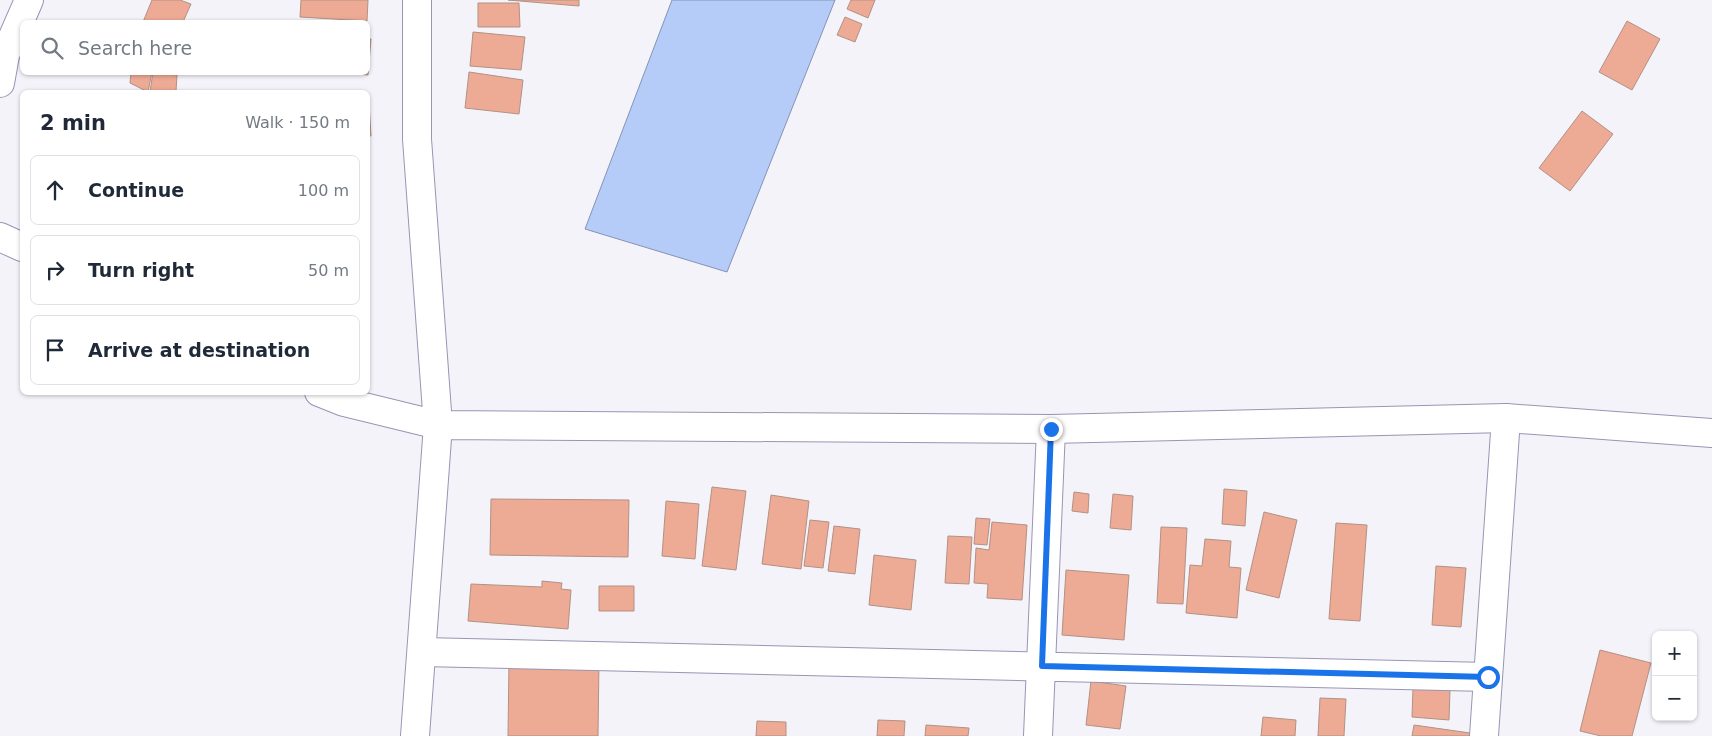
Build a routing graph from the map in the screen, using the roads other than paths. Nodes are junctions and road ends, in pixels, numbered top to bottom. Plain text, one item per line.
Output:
1 (29, 0) edge
2 (417, 0) edge
3 (20, 20) edge
4 (20, 21) edge
5 (0, 83) edge
6 (0, 237) edge
7 (20, 246) edge
8 (326, 395) edge
9 (1506, 418) junction
10 (438, 425) junction
11 (1051, 429) junction
12 (1712, 433) edge
13 (422, 652) junction
14 (1042, 666) junction
15 (1488, 677) junction
16 (415, 736) edge
17 (1038, 736) edge
18 (1484, 736) edge

1 - 3 street
2 - 10 street
4 - 5 street
6 - 7 street
8 - 10 street
9 - 11 street
9 - 12 street
9 - 15 street
10 - 11 street
10 - 13 street
11 - 14 street
13 - 14 street
13 - 16 street
14 - 15 street
14 - 17 street
15 - 18 street

